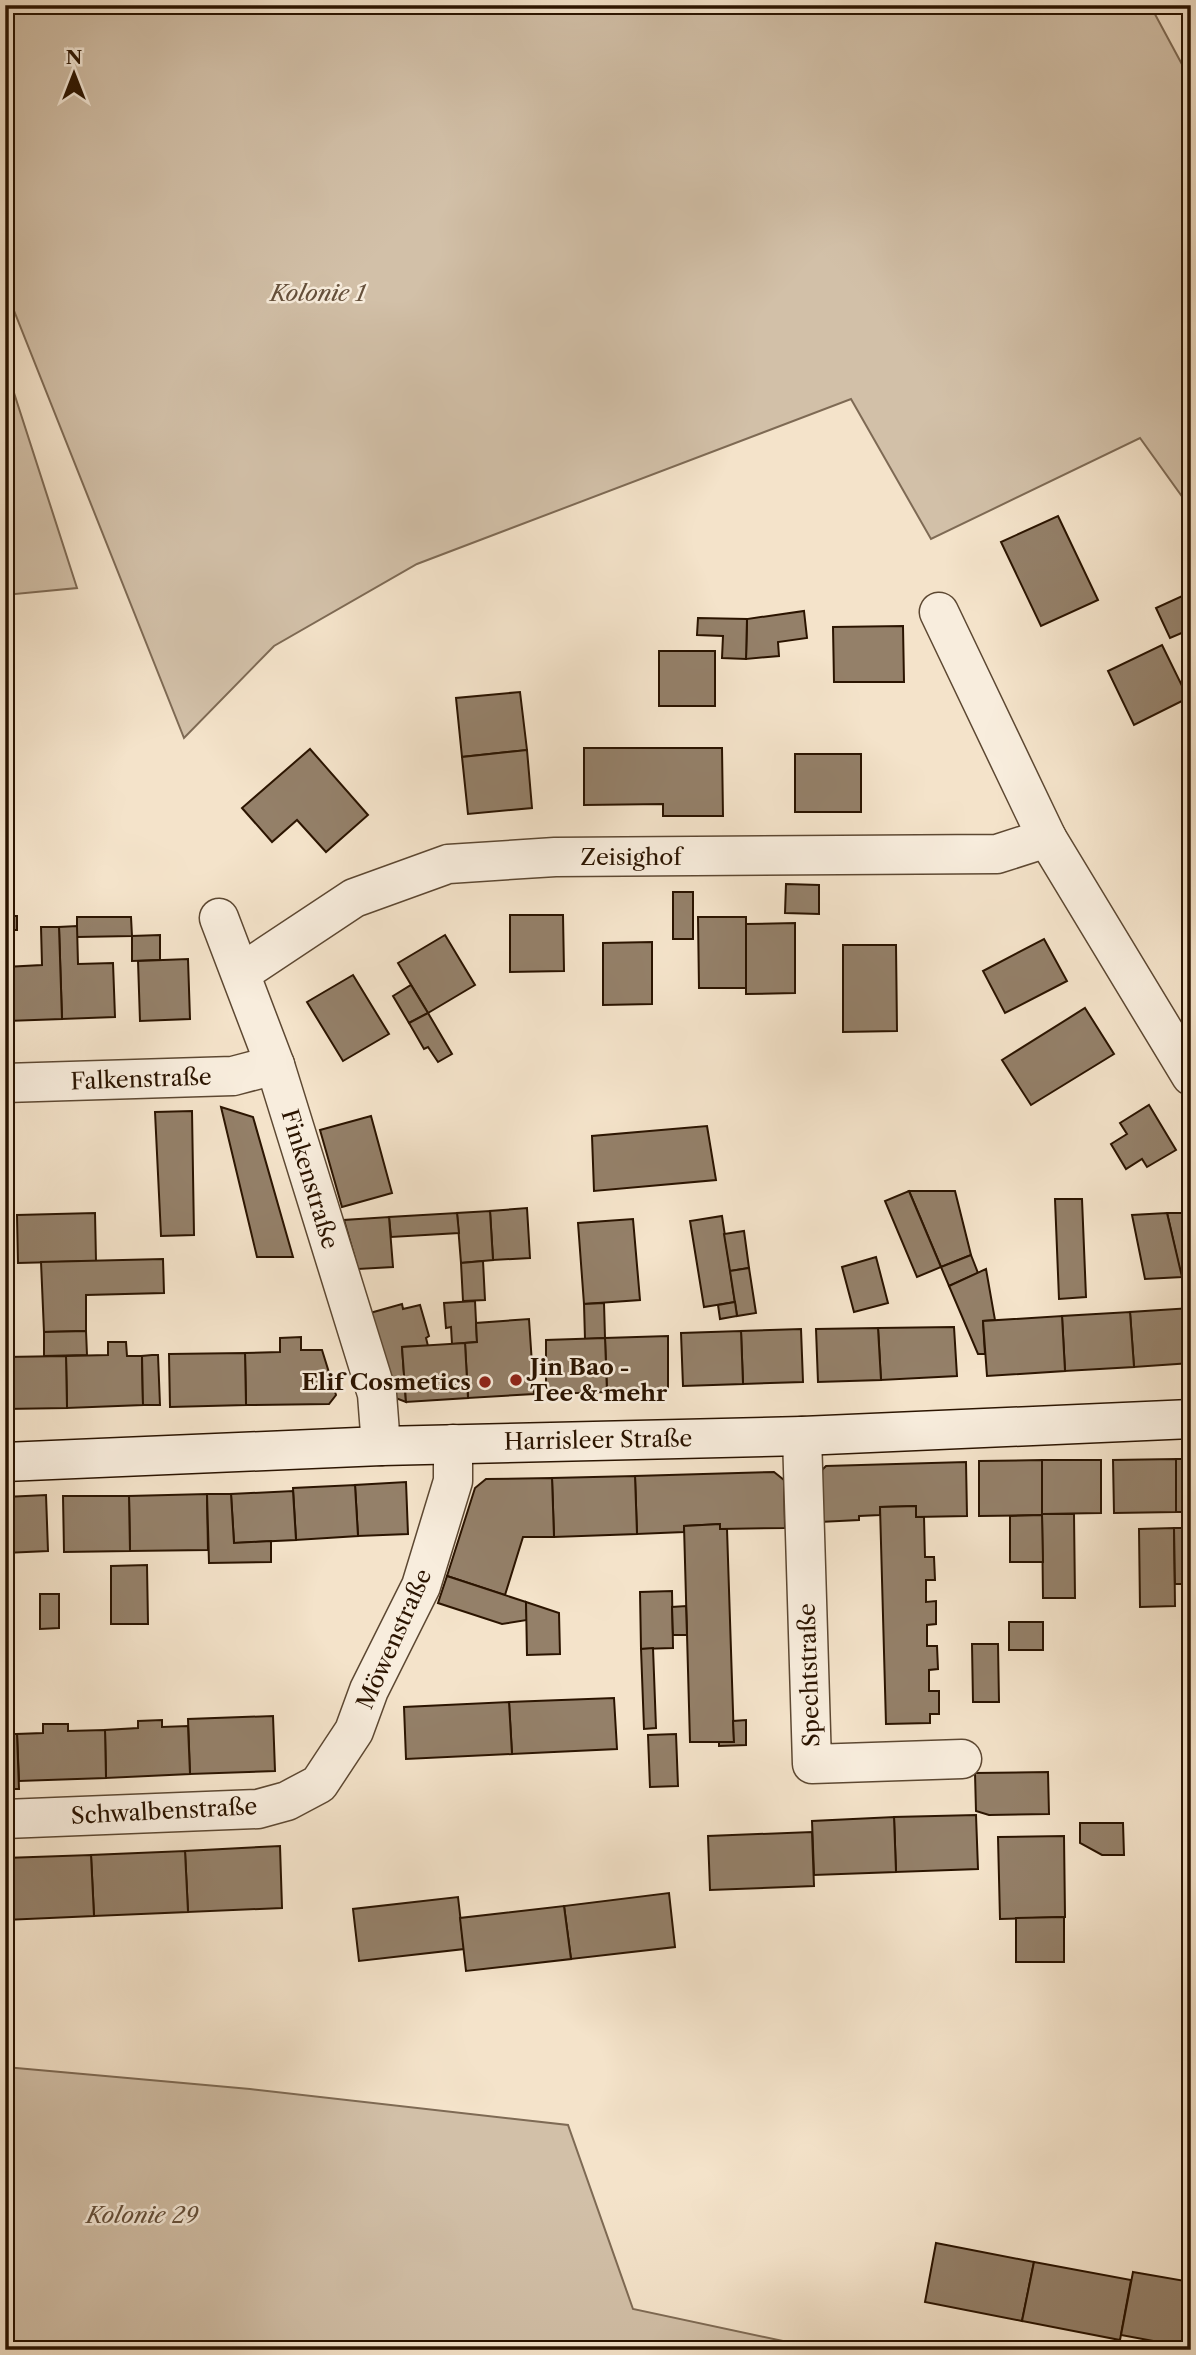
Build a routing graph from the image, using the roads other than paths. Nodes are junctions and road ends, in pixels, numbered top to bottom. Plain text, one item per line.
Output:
1 (939, 612) dead end
2 (1047, 838) junction
3 (219, 918) dead end
4 (241, 973) junction
5 (275, 1065) junction
6 (1191, 1076) edge
7 (5, 1083) edge
8 (1191, 1419) edge
9 (802, 1436) junction
10 (453, 1444) junction
11 (381, 1446) junction
12 (5, 1462) edge
13 (962, 1759) dead end
14 (319, 1784) joint
15 (5, 1819) edge

1 - 2 street
2 - 4 street, Zeisighof
2 - 6 street
3 - 4 street, Finkenstraße
4 - 5 street, Finkenstraße
5 - 7 street, Falkenstraße
5 - 11 street, Finkenstraße
8 - 9 street, Harrisleer Straße
9 - 10 street, Harrisleer Straße
9 - 13 street, Spechtstraße
10 - 11 street, Harrisleer Straße
10 - 14 street, Möwenstraße
11 - 12 street, Harrisleer Straße
14 - 15 street, Schwalbenstraße

